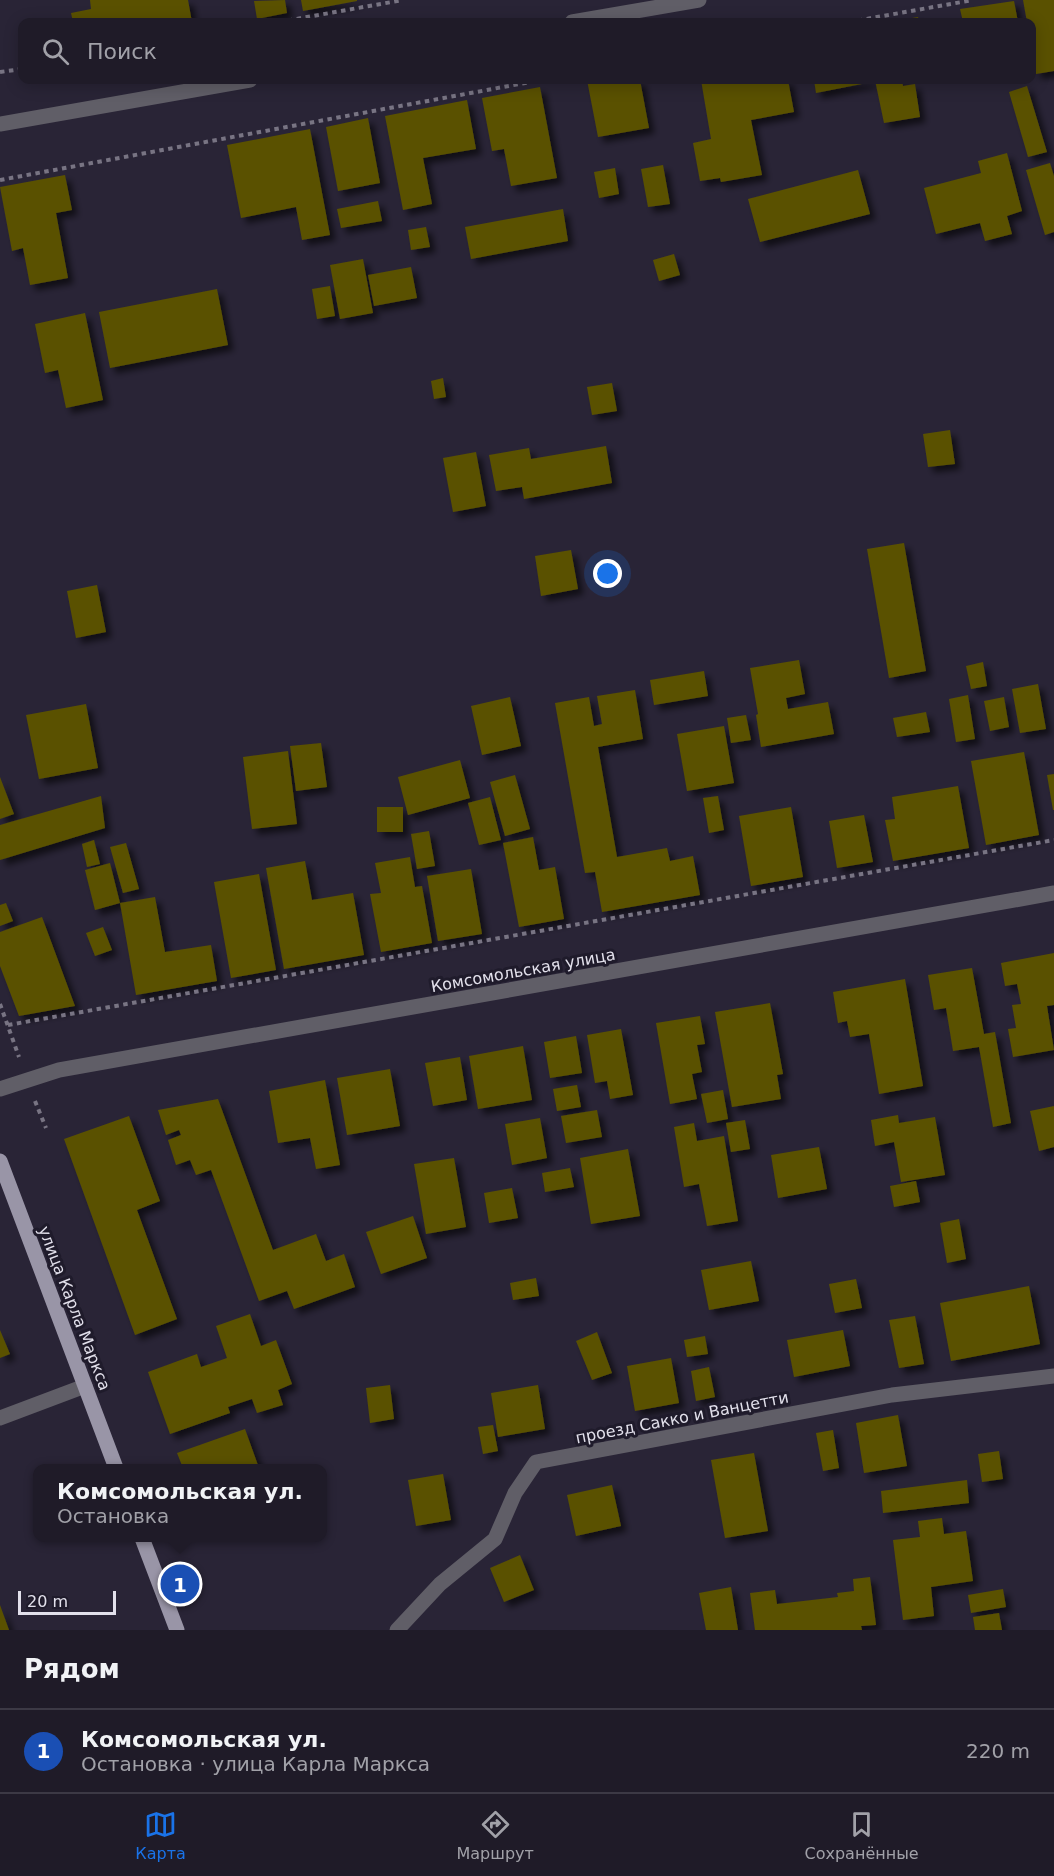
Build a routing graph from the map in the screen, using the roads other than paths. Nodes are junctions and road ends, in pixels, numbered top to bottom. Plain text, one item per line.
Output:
1 (699, 0) edge
2 (595, 18) edge
3 (227, 84) edge
4 (0, 124) edge
5 (1054, 893) edge
6 (0, 1089) edge
7 (0, 1161) edge
8 (1054, 1376) edge
9 (85, 1386) junction
10 (0, 1418) edge
11 (114, 1464) edge
12 (144, 1542) edge
13 (177, 1630) edge
14 (397, 1630) edge

1 - 2 street
3 - 4 street
5 - 6 street, Комсомольская улица
7 - 9 main road, улица Карла Маркса
8 - 14 street, проезд Сакко и Ванцетти
9 - 10 street
9 - 11 main road, улица Карла Маркса
12 - 13 main road

